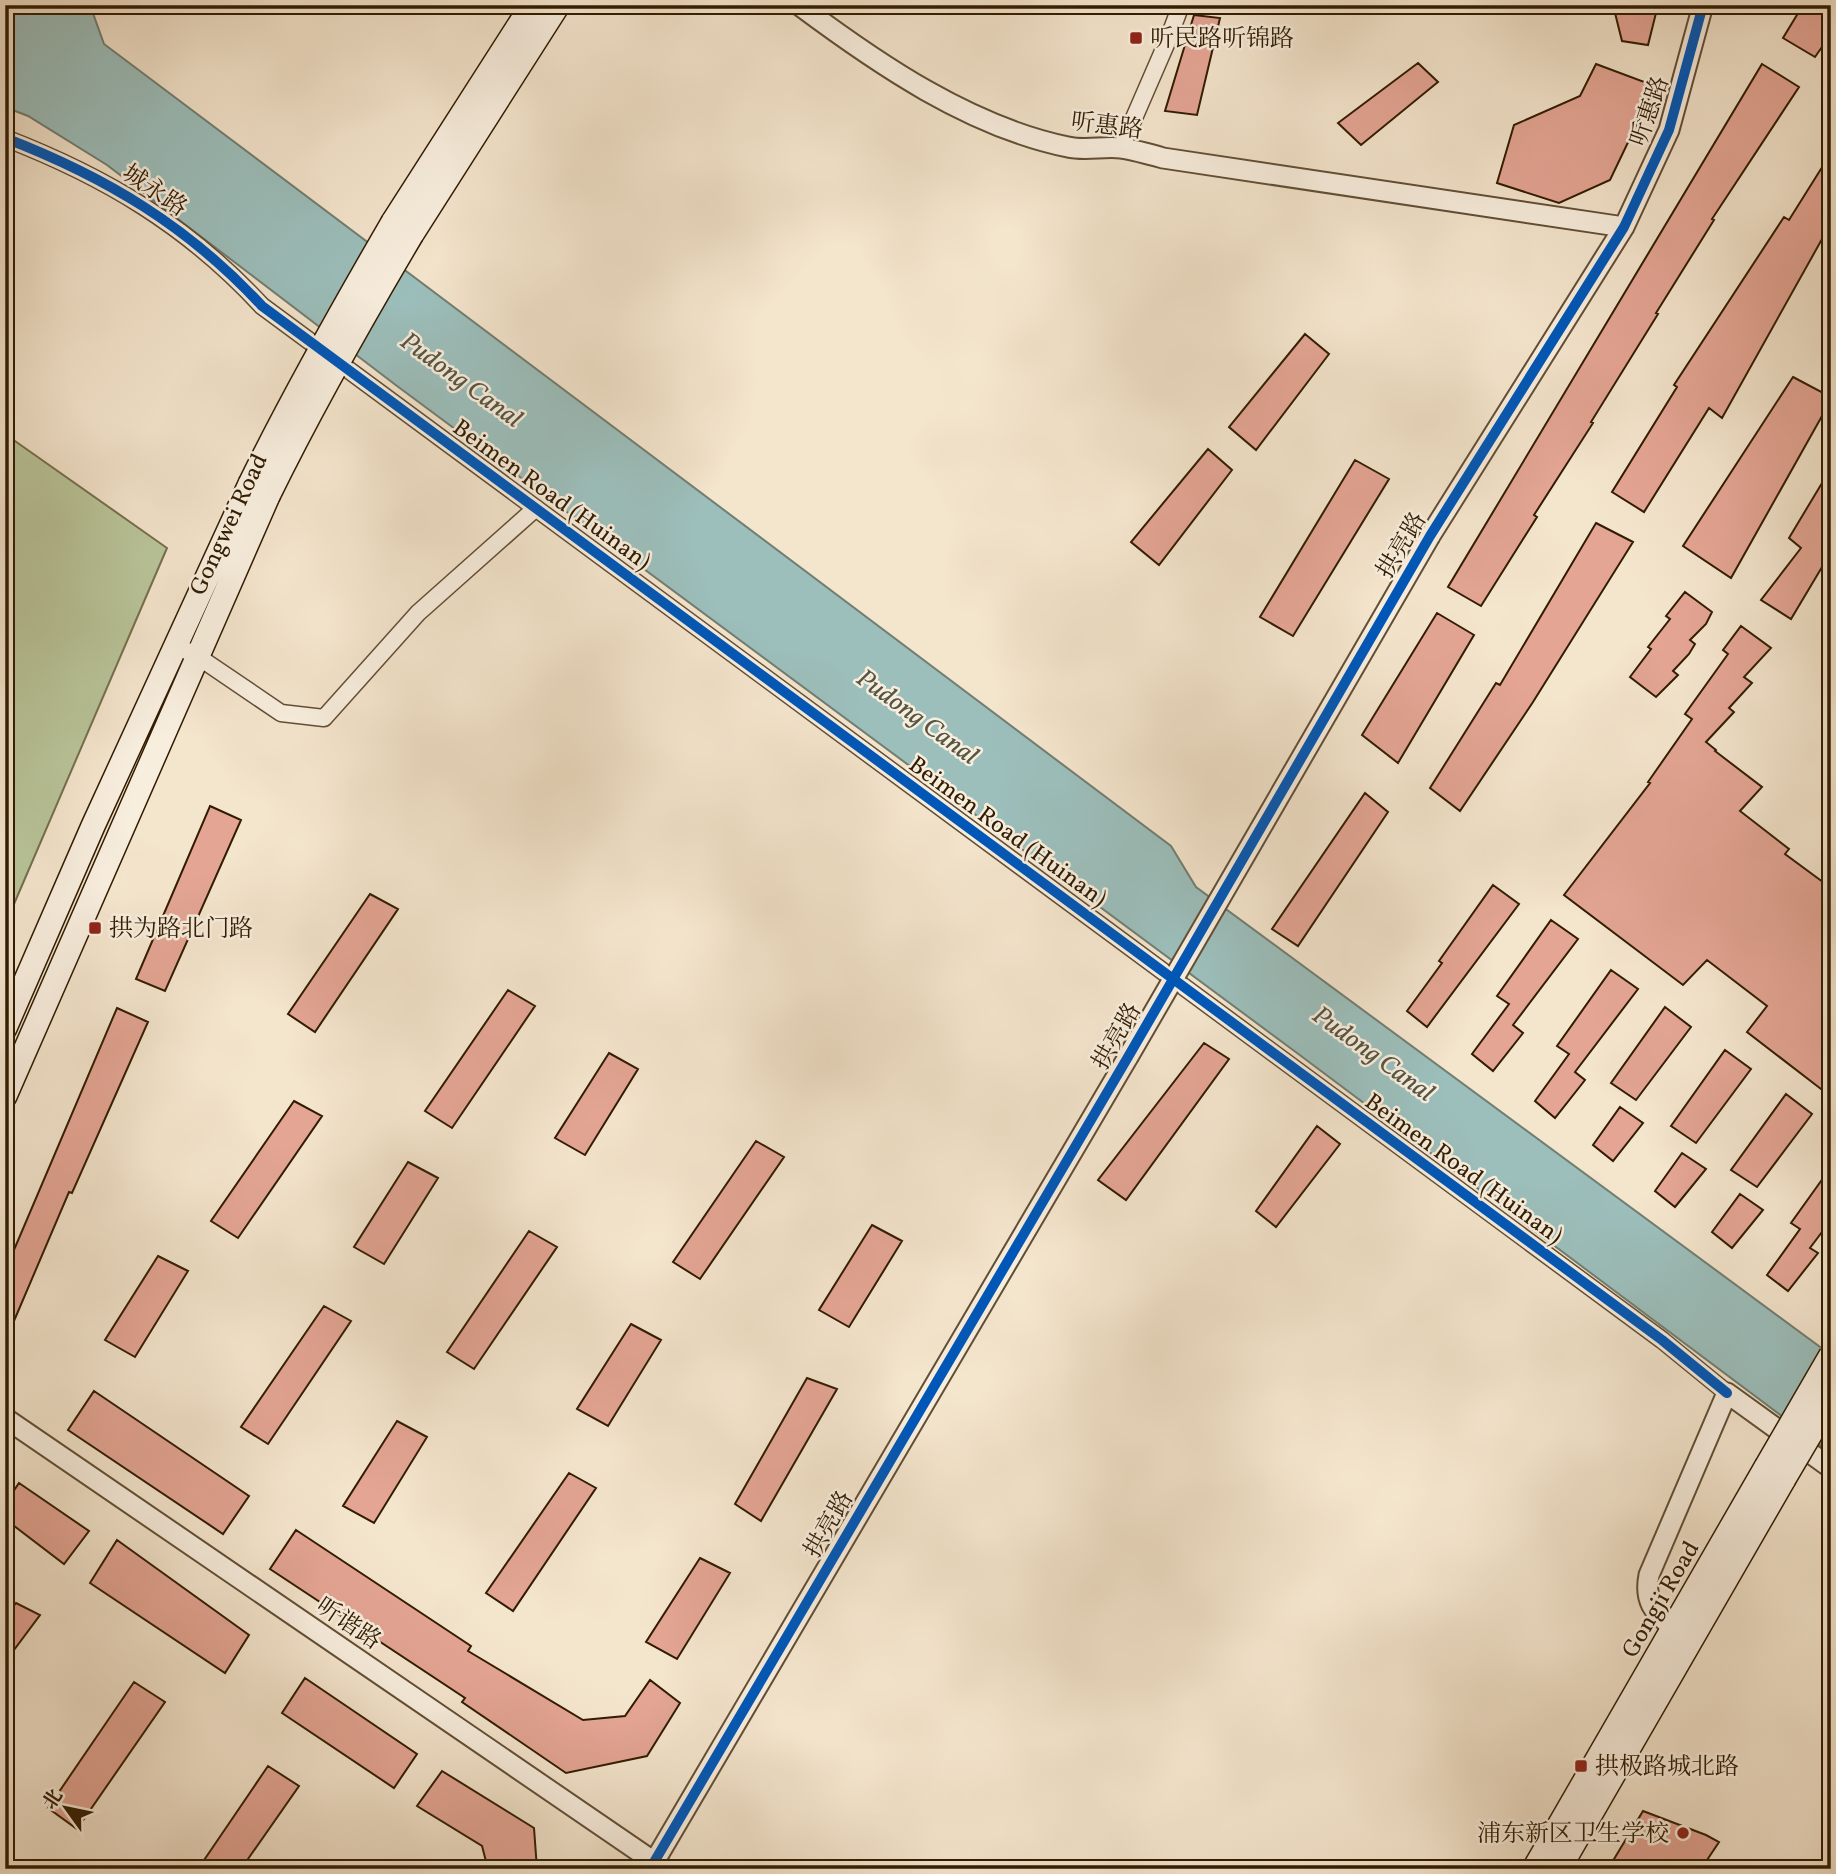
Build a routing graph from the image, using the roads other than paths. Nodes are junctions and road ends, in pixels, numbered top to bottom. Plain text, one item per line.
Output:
1 (532, 5) edge
2 (558, 5) edge
3 (799, 5) edge
4 (1181, 5) edge
5 (1703, 5) edge
6 (5, 138) edge
7 (1121, 148) junction
8 (1624, 227) junction
9 (402, 228) junction
10 (262, 306) joint
11 (536, 508) junction
12 (187, 651) junction
13 (5, 1028) edge
14 (5, 1096) edge
15 (1831, 1355) edge
16 (1727, 1393) junction
17 (1831, 1399) edge
18 (5, 1418) edge
19 (1831, 1468) edge
20 (1775, 1473) junction
21 (1673, 1627) junction
22 (656, 1866) edge
23 (1534, 1869) edge
24 (1559, 1869) edge

1 - 9 main road, Gongwei Road
2 - 9 main road, Gongwei Road
3 - 7 street, 听惠路
4 - 7 street
5 - 8 street, 听惠路
6 - 10 street, 城永路
7 - 8 street, 听惠路
8 - 22 street, 拱亮路, bridge
9 - 12 main road, Gongwei Road, bridge
10 - 11 street, Beimen Road (Huinan)
11 - 12 street
11 - 16 street, Beimen Road (Huinan)
12 - 13 main road, Gongwei Road
12 - 14 main road, Gongwei Road
15 - 20 main road, Gongji Road, bridge
16 - 19 street, Beimen Road (Huinan)
16 - 21 street
17 - 20 main road, Gongji Road, bridge
18 - 22 street, 听谐路
20 - 21 main road, Gongji Road
20 - 24 main road, Gongji Road
21 - 23 main road, Gongji Road

